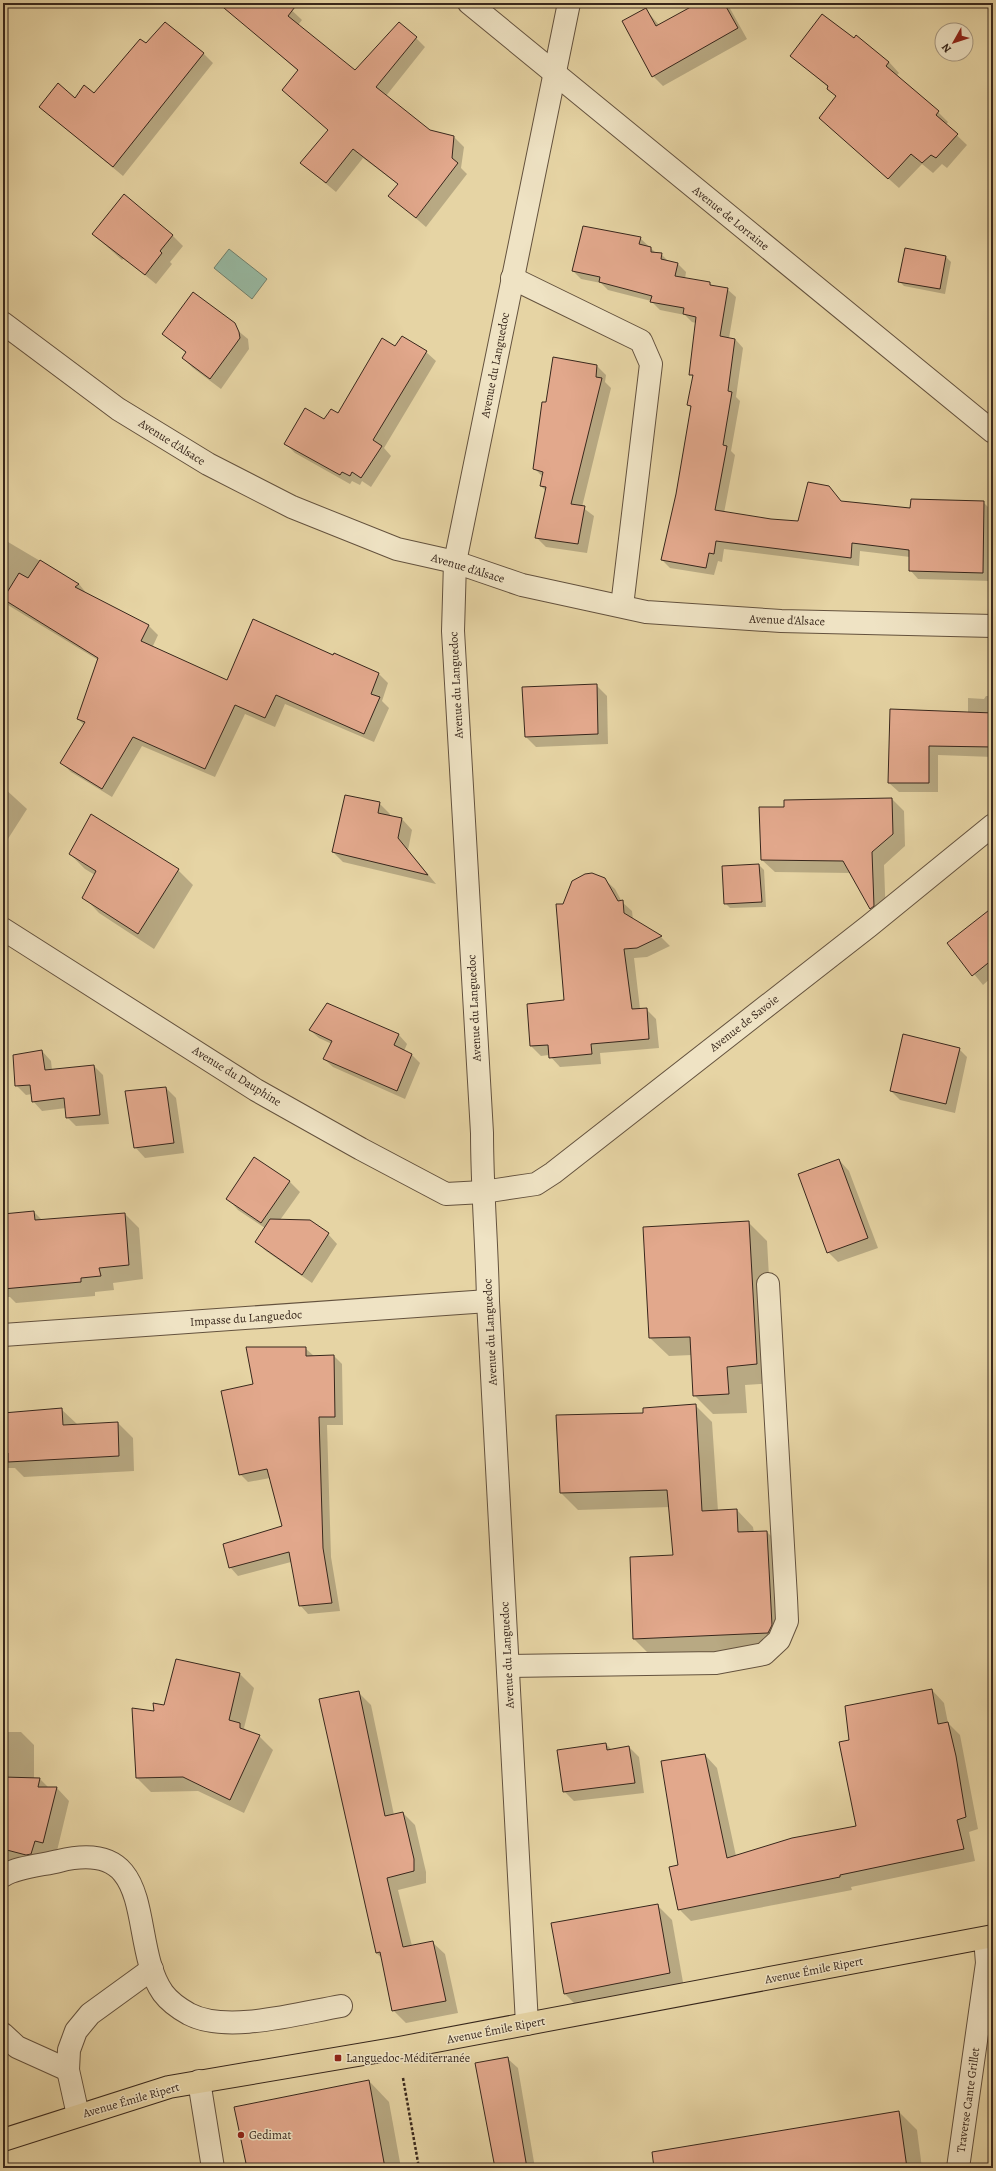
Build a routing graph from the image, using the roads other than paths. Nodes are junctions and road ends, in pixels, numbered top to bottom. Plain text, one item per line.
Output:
1 (469, 3) edge
2 (569, 3) edge
3 (555, 74) junction
4 (512, 278) junction
5 (3, 323) edge
6 (993, 432) edge
7 (455, 562) junction
8 (622, 606) junction
9 (993, 626) edge
10 (993, 825) edge
11 (3, 929) edge
12 (482, 1192) junction
13 (768, 1284) dead end
14 (488, 1301) junction
15 (3, 1334) edge
16 (508, 1666) junction
17 (3, 1876) edge
18 (989, 1937) edge
19 (152, 1969) junction
20 (341, 2006) dead end
21 (527, 2024) junction
22 (3, 2034) edge
23 (68, 2070) junction
24 (200, 2082) junction
25 (78, 2115) junction
26 (3, 2140) edge
27 (213, 2168) edge
28 (958, 2168) edge

1 - 3 street, Avenue de Lorraine
2 - 3 street, Avenue du Languedoc
3 - 4 street, Avenue du Languedoc
3 - 6 street, Avenue de Lorraine
4 - 7 street, Avenue du Languedoc
4 - 8 street
5 - 7 street, Avenue d'Alsace
7 - 8 street, Avenue d'Alsace
7 - 12 street, Avenue du Languedoc
8 - 9 street, Avenue d'Alsace
10 - 12 street, Avenue de Savoie
11 - 12 street, Avenue du Dauphine
12 - 14 street, Avenue du Languedoc
13 - 16 street
14 - 15 street, Impasse du Languedoc
14 - 16 street, Avenue du Languedoc
16 - 21 street, Avenue du Languedoc
17 - 19 street
18 - 21 main road, Avenue Émile Ripert
18 - 28 street, Traverse Cante Grillet
19 - 20 street
19 - 23 street
21 - 24 main road, Avenue Émile Ripert
22 - 23 street
23 - 25 street
24 - 25 main road, Avenue Émile Ripert
24 - 27 street
25 - 26 main road, Avenue Émile Ripert

